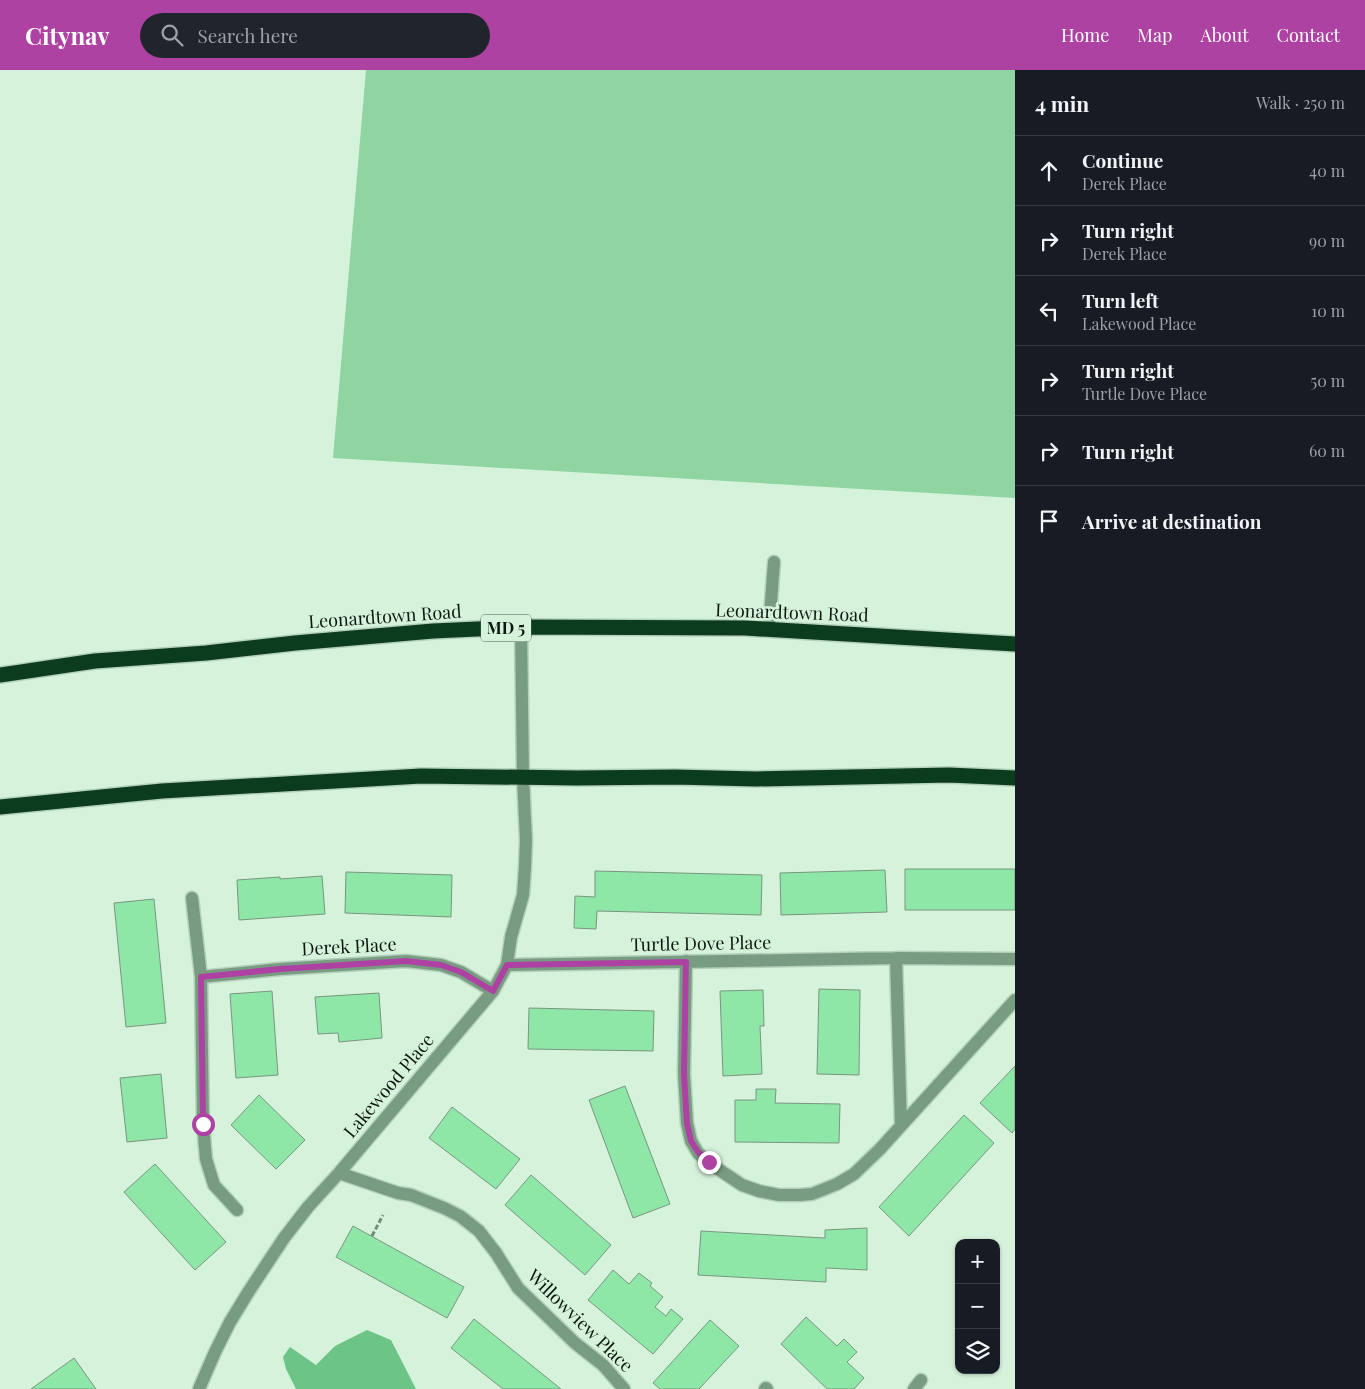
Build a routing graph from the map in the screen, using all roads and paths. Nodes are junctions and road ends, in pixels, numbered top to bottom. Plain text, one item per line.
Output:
1 (774, 562) dead end
2 (521, 627) junction
3 (769, 629) junction
4 (1015, 644) edge
5 (0, 676) edge
6 (523, 778) junction
7 (1015, 778) edge
8 (0, 808) edge
9 (192, 898) dead end
10 (896, 958) junction
11 (1015, 959) edge
12 (686, 962) junction
13 (507, 965) junction
14 (201, 977) junction
15 (493, 991) junction
16 (1015, 1000) edge
17 (901, 1125) junction
18 (339, 1173) junction
19 (237, 1210) dead end
20 (383, 1215) dead end
21 (372, 1236) dead end
22 (198, 1389) edge
23 (624, 1389) edge

1 - 3 street
2 - 3 highway, Leonardtown Road / MD 5
2 - 5 highway, Leonardtown Road / MD 5
2 - 6 street, Lakewood Place
3 - 4 highway, Leonardtown Road / MD 5
6 - 7 highway
6 - 8 highway
6 - 13 street, Lakewood Place
9 - 14 street
10 - 11 street, Turtle Dove Place
10 - 12 street, Turtle Dove Place
10 - 17 street
12 - 13 street, Turtle Dove Place
12 - 17 street
13 - 15 street, Lakewood Place
14 - 15 street, Derek Place
14 - 19 street
15 - 18 street, Lakewood Place
16 - 17 street
18 - 22 street, Lakewood Place
18 - 23 street, Willowview Place
20 - 21 path

